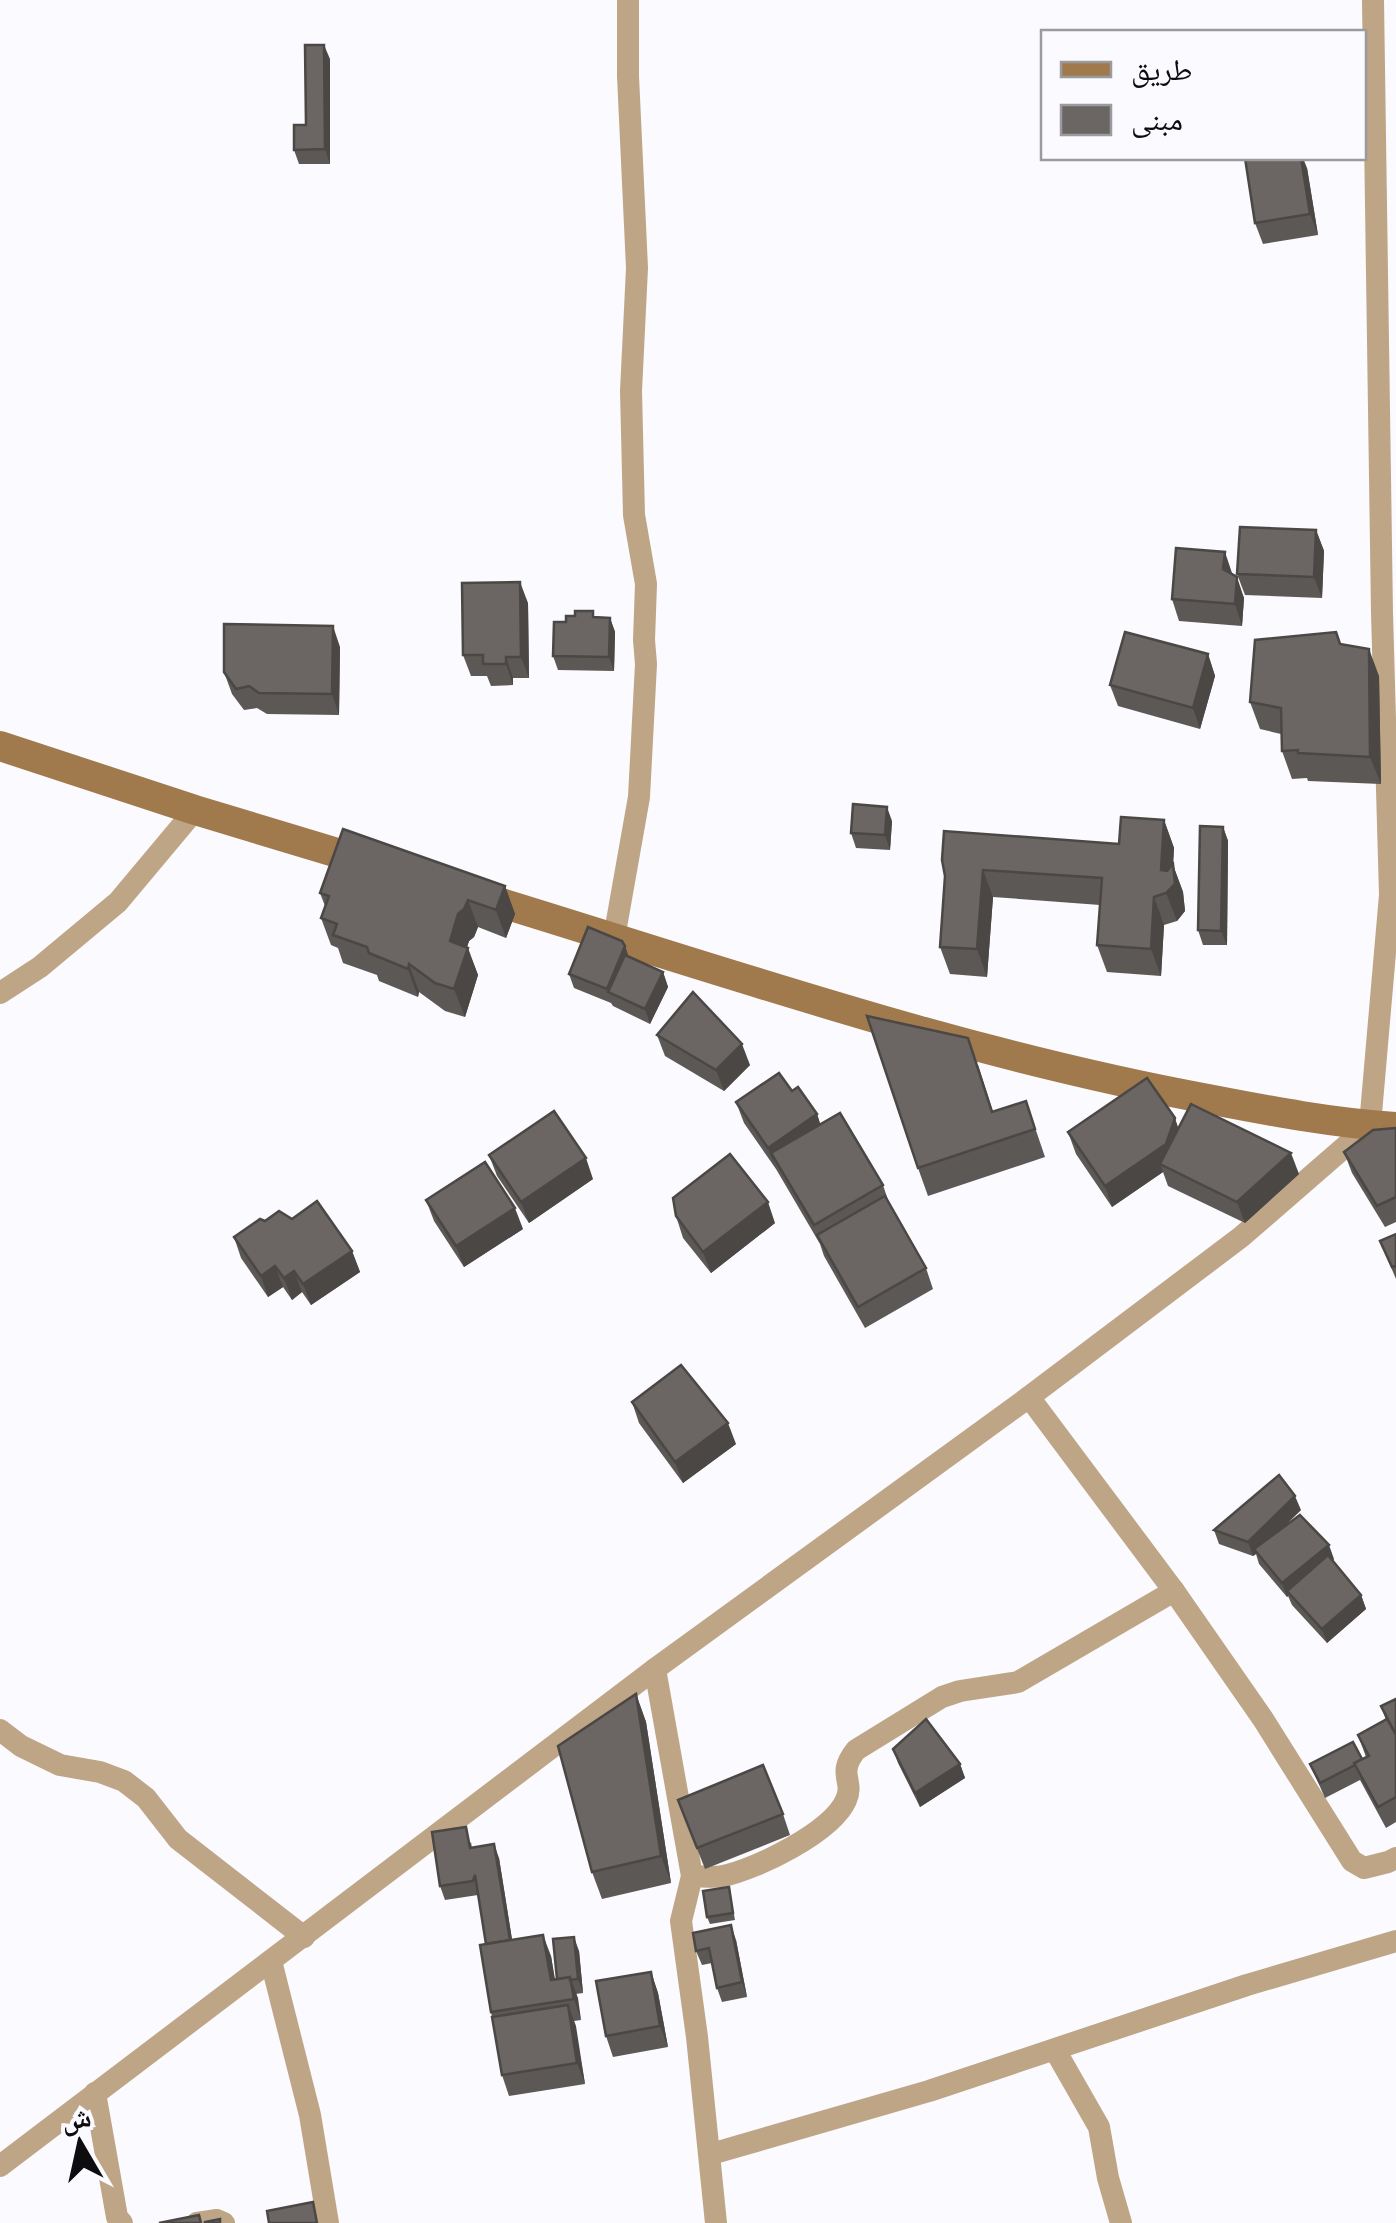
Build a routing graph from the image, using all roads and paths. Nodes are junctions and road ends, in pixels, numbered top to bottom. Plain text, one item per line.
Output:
1 (628, 0) edge
2 (1373, 0) edge
3 (0, 746) edge
4 (195, 810) junction
5 (405, 874) edge
6 (443, 886) edge
7 (614, 938) junction
8 (0, 993) edge
9 (1383, 1126) edge
10 (1029, 1397) junction
11 (1174, 1591) junction
12 (655, 1669) junction
13 (0, 1730) edge
14 (1396, 1858) edge
15 (692, 1876) junction
16 (304, 1936) junction
17 (1396, 1941) edge
18 (271, 1961) junction
19 (1055, 2050) junction
20 (95, 2094) junction
21 (710, 2154) junction
22 (0, 2166) edge
23 (122, 2223) edge
24 (197, 2223) edge
25 (224, 2223) edge
26 (328, 2223) edge
27 (716, 2223) edge
28 (1121, 2223) edge

1 - 7 street
2 - 9 street
3 - 4 street
4 - 5 street
4 - 8 street
6 - 7 street
7 - 9 street
9 - 10 street
10 - 11 street
10 - 12 street
11 - 14 street
11 - 15 street
12 - 15 street
12 - 16 street
13 - 16 street
15 - 21 street
16 - 18 street
17 - 19 street
18 - 20 street
18 - 26 street
19 - 21 street
19 - 28 street
20 - 22 street
20 - 23 street
21 - 27 street
24 - 25 street

